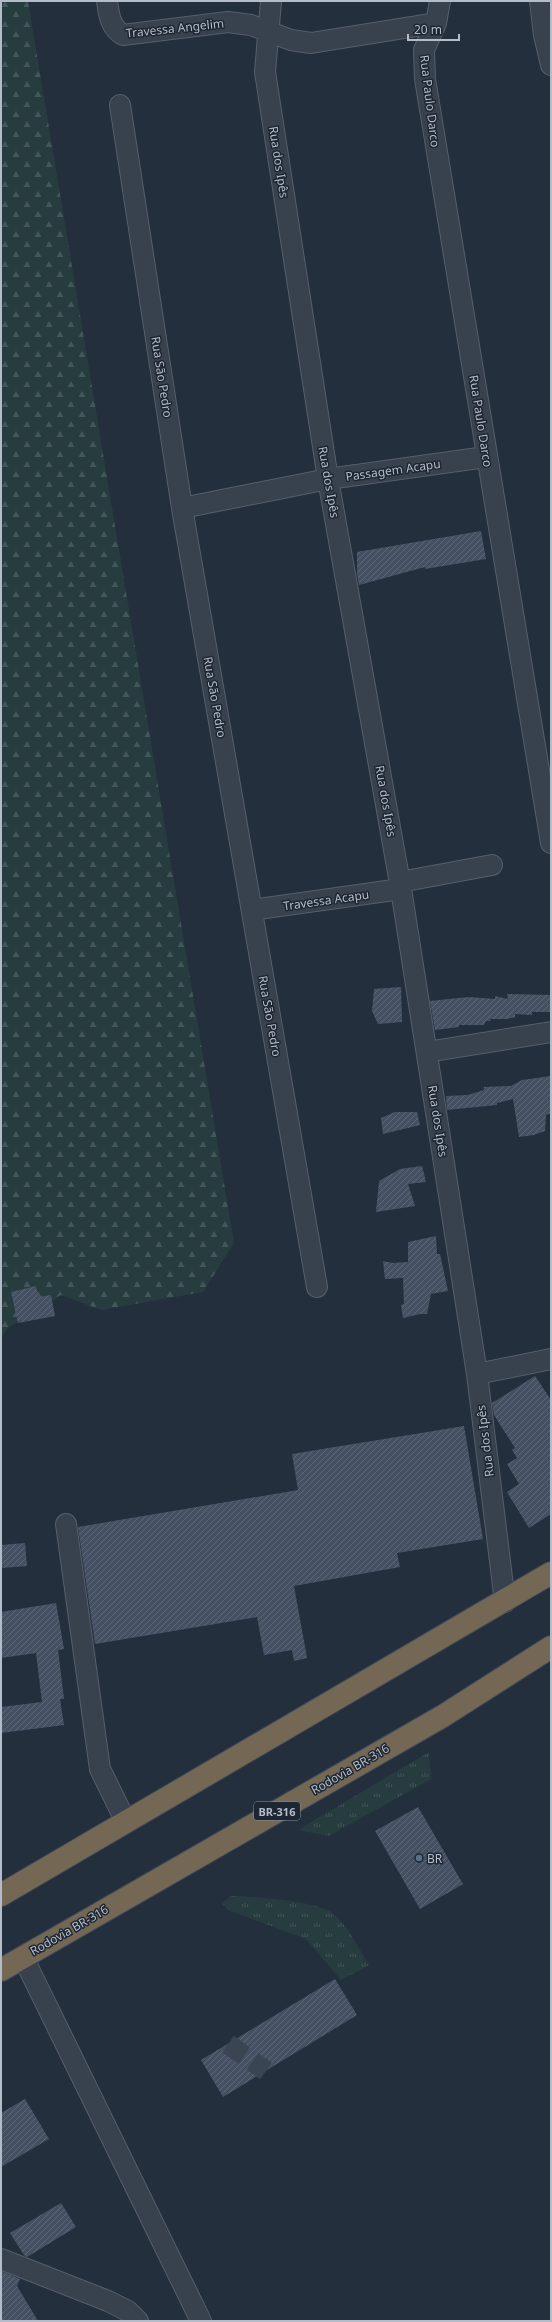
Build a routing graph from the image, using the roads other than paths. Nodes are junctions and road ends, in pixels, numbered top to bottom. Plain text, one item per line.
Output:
1 (271, 1) edge
2 (440, 1) edge
3 (540, 1) edge
4 (108, 10) edge
5 (436, 23) junction
6 (270, 32) junction
7 (551, 65) edge
8 (120, 105) dead end
9 (486, 457) junction
10 (328, 479) junction
11 (182, 508) junction
12 (551, 843) edge
13 (492, 865) dead end
14 (401, 886) junction
15 (252, 910) junction
16 (551, 1032) edge
17 (427, 1052) junction
18 (317, 1287) dead end
19 (551, 1359) edge
20 (477, 1374) junction
21 (66, 1524) dead end
22 (551, 1574) edge
23 (505, 1602) junction
24 (551, 1647) edge
25 (126, 1822) junction
26 (1, 1895) edge
27 (22, 1957) junction
28 (1, 1970) edge
29 (1, 2258) edge
30 (138, 2321) edge
31 (201, 2321) edge

1 - 6 street, Rua dos Ipês
2 - 5 street, Rua Paulo Darco
3 - 7 street
4 - 6 street, Travessa Angelim
5 - 6 street, Travessa Angelim
5 - 9 street, Rua Paulo Darco
6 - 10 street, Rua dos Ipês
8 - 11 street, Rua São Pedro
9 - 10 street, Passagem Acapu
9 - 12 street, Rua Paulo Darco
10 - 11 street, Passagem Acapu
10 - 14 street, Rua dos Ipês
11 - 15 street, Rua São Pedro
13 - 14 street, Travessa Acapu
14 - 15 street, Travessa Acapu
14 - 17 street, Rua dos Ipês
15 - 18 street, Rua São Pedro
16 - 17 street
17 - 20 street, Rua dos Ipês
19 - 20 street
20 - 23 street, Rua dos Ipês
21 - 25 street
22 - 23 highway
23 - 25 highway
24 - 27 highway, Rodovia BR-316 / BR-316
25 - 26 highway
27 - 28 highway, Rodovia BR-316 / BR-316
27 - 31 street
29 - 30 street

